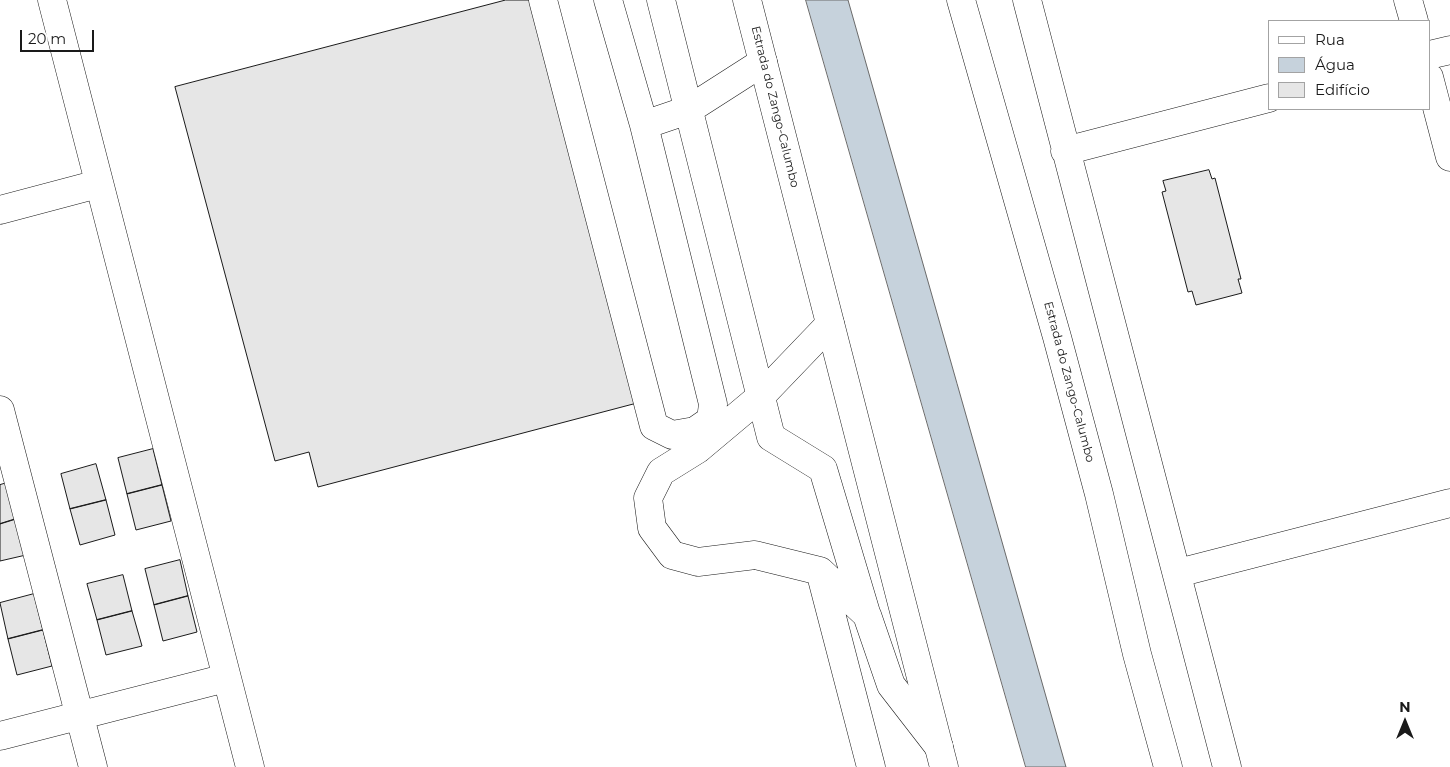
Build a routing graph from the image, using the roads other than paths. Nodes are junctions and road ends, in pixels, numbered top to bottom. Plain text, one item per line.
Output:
1 (52, 0) edge
2 (543, 0) edge
3 (608, 0) edge
4 (661, 0) edge
5 (747, 0) edge
6 (961, 0) edge
7 (1027, 0) edge
8 (1408, 0) edge
9 (1414, 20) edge
10 (1450, 50) edge
11 (1430, 56) edge
12 (763, 62) junction
13 (1430, 81) edge
14 (1268, 98) edge
15 (688, 110) junction
16 (644, 125) junction
17 (1065, 151) junction
18 (1450, 157) edge
19 (98, 184) junction
20 (0, 210) edge
21 (830, 324) junction
22 (760, 397) junction
23 (0, 410) edge
24 (1450, 503) edge
25 (820, 572) junction
26 (1178, 573) junction
27 (867, 615) junction
28 (226, 678) junction
29 (78, 716) junction
30 (0, 736) edge
31 (941, 757) edge
32 (93, 767) edge
33 (250, 767) edge
34 (871, 767) edge
35 (1168, 767) edge
36 (1227, 767) edge

1 - 19 street
2 - 16 street
3 - 16 street
4 - 15 street
5 - 12 street, Estrada do Zango-Calumbo
6 - 35 street, Estrada do Zango-Calumbo
7 - 17 street
8 - 9 street
10 - 11 street
12 - 15 street
12 - 21 street, Estrada do Zango-Calumbo
13 - 18 street
14 - 17 street
15 - 16 street
15 - 22 street
17 - 26 street
19 - 20 street
19 - 28 street
21 - 22 street
21 - 31 street, Estrada do Zango-Calumbo
22 - 25 street
22 - 27 street
23 - 29 street
24 - 26 street
25 - 27 street
25 - 34 street
26 - 36 street
27 - 31 street
28 - 29 street
28 - 33 street
29 - 30 street
29 - 32 street

